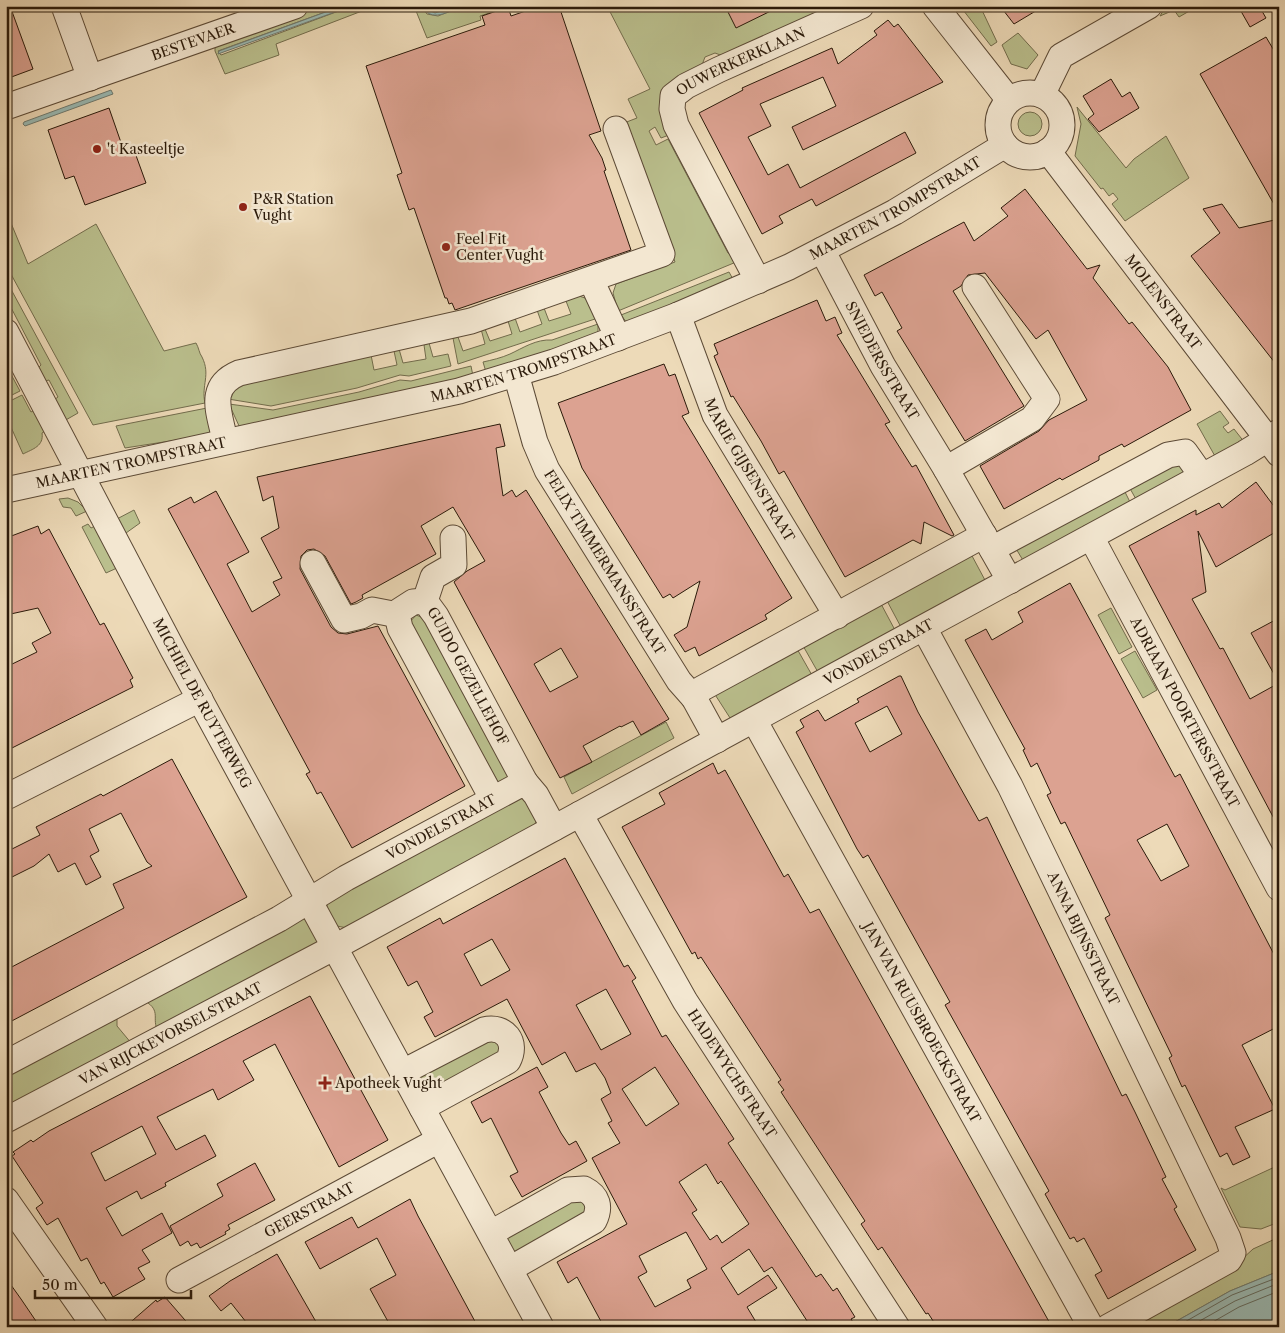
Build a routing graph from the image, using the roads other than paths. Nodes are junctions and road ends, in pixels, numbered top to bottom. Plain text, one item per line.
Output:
1 (64, 6) edge
2 (295, 6) edge
3 (861, 6) edge
4 (935, 6) edge
5 (1149, 6) edge
6 (90, 78) junction
7 (1042, 95) junction
8 (1008, 100) junction
9 (6, 107) edge
10 (616, 129) dead end
11 (1004, 145) junction
12 (1048, 151) junction
13 (822, 250) junction
14 (591, 280) junction
15 (758, 281) junction
16 (975, 287) dead end
17 (678, 315) junction
18 (6, 332) edge
19 (618, 338) junction
20 (516, 374) junction
21 (225, 441) junction
22 (1275, 442) edge
23 (946, 469) junction
24 (80, 473) junction
25 (1202, 476) junction
26 (6, 490) edge
27 (1091, 536) junction
28 (452, 538) dead end
29 (988, 542) junction
30 (313, 563) dead end
31 (1010, 581) junction
32 (425, 601) junction
33 (398, 615) junction
34 (837, 616) junction
35 (924, 628) junction
36 (694, 698) junction
37 (200, 699) junction
38 (754, 720) junction
39 (717, 740) junction
40 (525, 782) junction
41 (6, 797) edge
42 (492, 798) junction
43 (580, 814) junction
44 (554, 828) junction
45 (1279, 888) edge
46 (310, 900) junction
47 (335, 947) junction
48 (6, 1063) edge
49 (403, 1072) junction
50 (422, 1108) junction
51 (6, 1120) edge
52 (438, 1140) junction
53 (6, 1200) edge
54 (491, 1233) junction
55 (510, 1269) junction
56 (179, 1280) dead end
57 (95, 1327) edge
58 (541, 1327) edge
59 (897, 1327) edge
60 (1091, 1327) edge
61 (1108, 1327) edge

1 - 6 street
2 - 6 street, BESTEVAER
3 - 15 street, OUWERKERKLAAN
4 - 8 street
5 - 7 street
6 - 9 street, BESTEVAER
7 - 8 street
7 - 12 street
8 - 11 street
10 - 14 street
11 - 12 street
11 - 13 street, MAARTEN TROMPSTRAAT
12 - 22 street, MOLENSTRAAT
13 - 15 street, MAARTEN TROMPSTRAAT
13 - 23 street, SNIEDERSSTRAAT
14 - 19 street
14 - 21 street
15 - 17 street, MAARTEN TROMPSTRAAT
16 - 23 street
17 - 19 street, MAARTEN TROMPSTRAAT
17 - 34 street, MARIE GIJSENSTRAAT
18 - 24 street, MICHIEL DE RUYTERWEG
19 - 20 street, MAARTEN TROMPSTRAAT
20 - 21 street, MAARTEN TROMPSTRAAT
20 - 36 street, FELIX TIMMERMANSSTRAAT
21 - 24 street, MAARTEN TROMPSTRAAT
22 - 25 street, VONDELSTRAAT
23 - 29 street, SNIEDERSSTRAAT
24 - 26 street, MAARTEN TROMPSTRAAT
24 - 37 street, MICHIEL DE RUYTERWEG
25 - 27 street, VONDELSTRAAT
25 - 29 street
27 - 31 street, VONDELSTRAAT
27 - 45 street, ADRIAAN POORTERSSTRAAT
28 - 32 street
29 - 31 street, SNIEDERSSTRAAT
29 - 34 street
30 - 33 street
31 - 35 street, VONDELSTRAAT
32 - 33 street, GUIDO GEZELLEHOF
32 - 40 street, GUIDO GEZELLEHOF
33 - 42 street
34 - 36 street
35 - 38 street, VONDELSTRAAT
35 - 61 street, ANNA BIJNSSTRAAT
36 - 39 street, FELIX TIMMERMANSSTRAAT
37 - 41 street
37 - 46 street, MICHIEL DE RUYTERWEG
38 - 39 street, VONDELSTRAAT
38 - 60 street, JAN VAN RUUSBROECKSTRAAT
39 - 43 street, VONDELSTRAAT
40 - 42 street, VONDELSTRAAT
40 - 44 street
42 - 46 street, VONDELSTRAAT
43 - 44 street, VONDELSTRAAT
43 - 59 street, HADEWYCHSTRAAT
44 - 47 street, VONDELSTRAAT
46 - 47 street, MICHIEL DE RUYTERWEG
46 - 48 street
47 - 49 street, MICHIEL DE RUYTERWEG
47 - 51 street, VAN RIJCKEVORSELSTRAAT
49 - 50 street, MICHIEL DE RUYTERWEG
49 - 50 street
50 - 52 street, MICHIEL DE RUYTERWEG
52 - 54 street, MICHIEL DE RUYTERWEG
52 - 56 street, GEERSTRAAT
53 - 57 street
54 - 55 street, MICHIEL DE RUYTERWEG
54 - 55 street
55 - 58 street, MICHIEL DE RUYTERWEG

